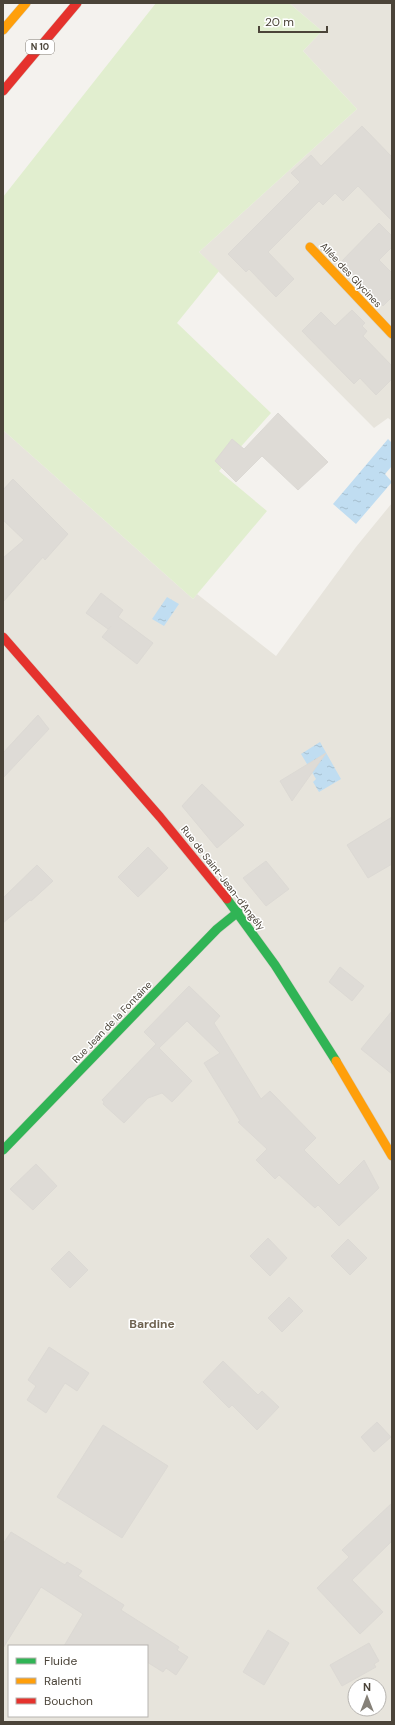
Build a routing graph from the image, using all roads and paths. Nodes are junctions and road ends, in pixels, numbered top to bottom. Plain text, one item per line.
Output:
1 (26, 3) edge
2 (77, 3) edge
3 (3, 30) edge
4 (3, 91) edge
5 (310, 247) dead end
6 (392, 334) edge
7 (3, 637) edge
8 (238, 912) junction
9 (3, 1150) edge
10 (392, 1156) edge

1 - 3 main road
2 - 4 main road, N 10
5 - 6 main road, Allée des Glycines
7 - 8 main road, Rue de Saint-Jean-d'Angély
8 - 9 main road, Rue Jean de la Fontaine
8 - 10 main road, Rue de Saint-Jean-d'Angély

